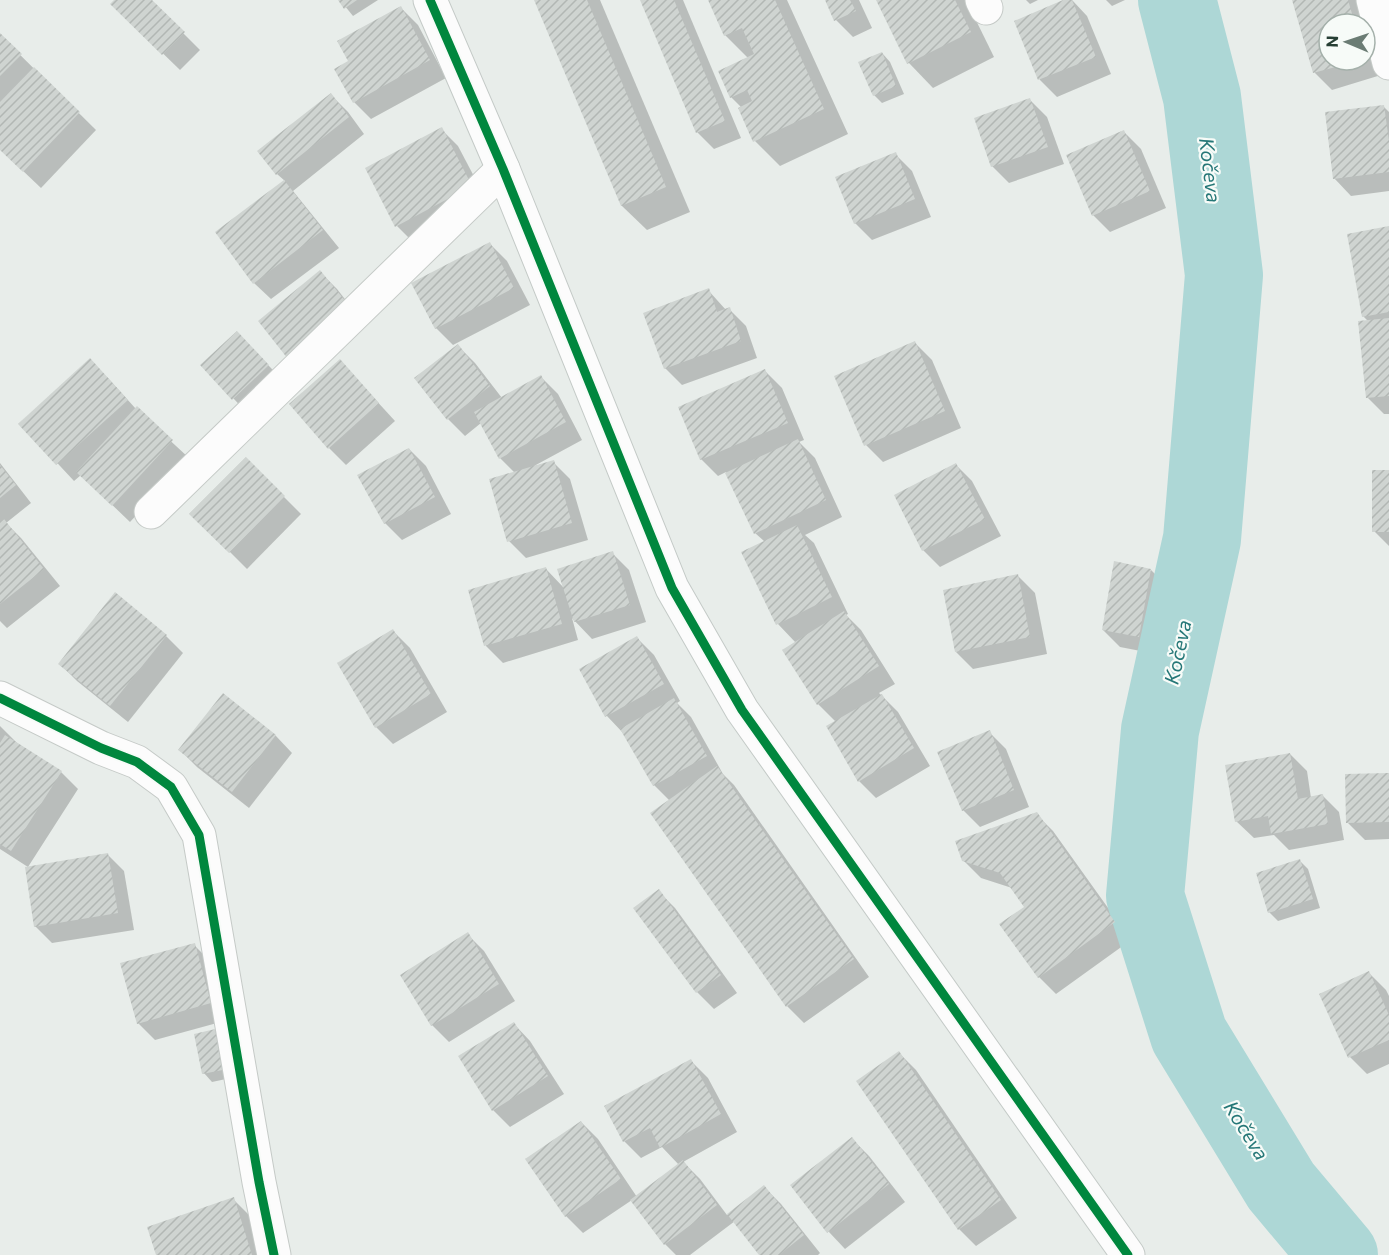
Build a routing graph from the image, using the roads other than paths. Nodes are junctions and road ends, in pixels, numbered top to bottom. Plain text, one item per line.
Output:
1 (430, 0) edge
2 (1373, 0) edge
3 (1389, 63) edge
4 (503, 170) junction
5 (151, 512) dead end
6 (0, 698) edge
7 (274, 1255) edge
8 (1128, 1255) edge

1 - 4 main road
2 - 3 main road
4 - 5 main road
4 - 8 main road
6 - 7 main road

